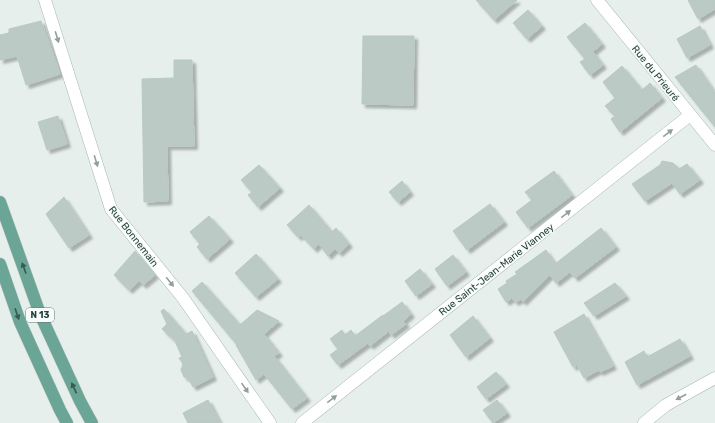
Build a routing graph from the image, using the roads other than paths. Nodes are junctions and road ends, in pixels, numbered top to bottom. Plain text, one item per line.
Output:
1 (45, 0) edge
2 (597, 0) edge
3 (690, 115) junction
4 (715, 145) edge
5 (0, 202) edge
6 (0, 264) edge
7 (715, 378) edge
8 (68, 423) edge
9 (92, 423) edge
10 (270, 423) edge
11 (302, 423) edge
12 (644, 423) edge

1 -> 10 street, Rue Bonnemain
2 - 3 street, Rue du Prieuré
3 - 4 street, Rue du Prieuré
11 -> 3 street, Rue Saint-Jean-Marie Vianney
9 -> 5 main road, N 13
6 -> 8 main road, N 13
7 -> 12 street

